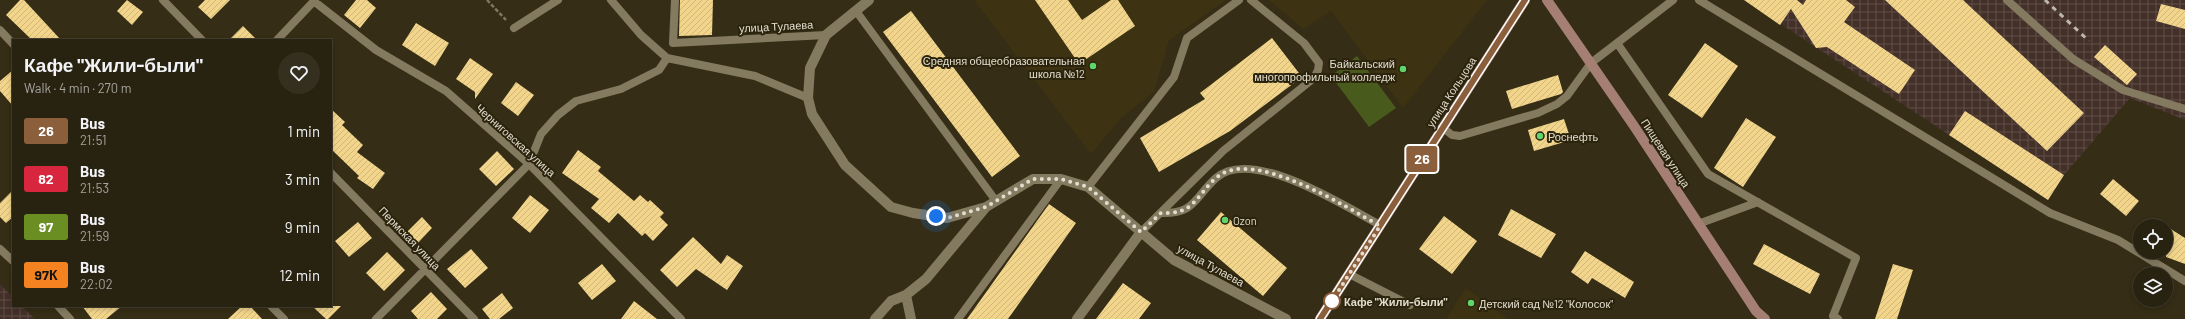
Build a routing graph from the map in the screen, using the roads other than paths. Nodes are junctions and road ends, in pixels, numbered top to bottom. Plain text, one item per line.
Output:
1 (163, 0) edge
2 (558, 0) edge
3 (611, 0) edge
4 (675, 0) edge
5 (869, 0) edge
6 (1239, 0) edge
7 (1251, 0) edge
8 (1525, 0) edge
9 (1546, 0) edge
10 (1673, 0) edge
11 (1699, 0) edge
12 (2007, 0) edge
13 (315, 1) edge
14 (856, 11) junction
15 (514, 28) road end
16 (0, 30) edge
17 (826, 35) junction
18 (201, 39) edge
19 (278, 39) edge
20 (12, 43) edge
21 (1617, 44) junction
22 (667, 58) junction
23 (1591, 63) junction
24 (808, 98) junction
25 (2185, 109) edge
26 (1442, 127) junction
27 (529, 164) junction
28 (332, 174) edge
29 (1061, 179) junction
30 (1088, 187) junction
31 (996, 201) junction
32 (1758, 202) junction
33 (986, 207) junction
34 (1161, 213) junction
35 (1698, 224) junction
36 (1380, 226) junction
37 (1141, 232) junction
38 (0, 249) edge
39 (12, 260) edge
40 (425, 269) junction
41 (1349, 274) junction
42 (2185, 281) edge
43 (906, 295) junction
44 (1410, 305) dead end
45 (59, 307) edge
46 (272, 307) edge
47 (70, 319) edge
48 (284, 319) edge
49 (376, 319) edge
50 (474, 319) edge
51 (681, 319) edge
52 (875, 319) edge
53 (911, 319) edge
54 (958, 319) edge
55 (1077, 319) edge
56 (1286, 319) edge
57 (1320, 319) edge
58 (1765, 319) edge
59 (1838, 319) edge

1 - 18 lane
2 - 15 lane
3 - 22 lane
4 - 17 lane, улица Тулаева
5 - 14 street
6 - 30 lane
7 - 34 lane
8 - 26 main road, улица Кольцова
9 - 23 main road, Пищевая улица
10 - 21 lane
11 - 42 lane
12 - 25 lane
13 - 19 lane
13 - 27 lane, Черниговская улица
14 - 17 street
14 - 31 lane
16 - 20 lane
17 - 24 street, улица Тулаева
21 - 23 lane
21 - 32 lane
22 - 24 lane
22 - 27 lane
23 - 26 lane
23 - 35 main road, Пищевая улица
24 - 33 street, улица Тулаева
26 - 36 main road, улица Кольцова
27 - 40 lane
27 - 51 lane, Черниговская улица
28 - 40 lane, Пермская улица
29 - 30 street, улица Тулаева
29 - 31 street, улица Тулаева
29 - 54 lane
30 - 37 street, улица Тулаева
31 - 33 street, улица Тулаева
32 - 35 lane
32 - 59 lane
33 - 43 street
34 - 36 lane
34 - 37 lane
35 - 58 main road, Пищевая улица
36 - 41 main road, улица Кольцова
37 - 55 street
37 - 56 street, улица Тулаева
38 - 39 lane
40 - 49 lane
40 - 50 lane, Пермская улица
41 - 44 lane
41 - 57 main road, улица Кольцова
43 - 52 street
43 - 53 street
45 - 47 lane
46 - 48 lane

